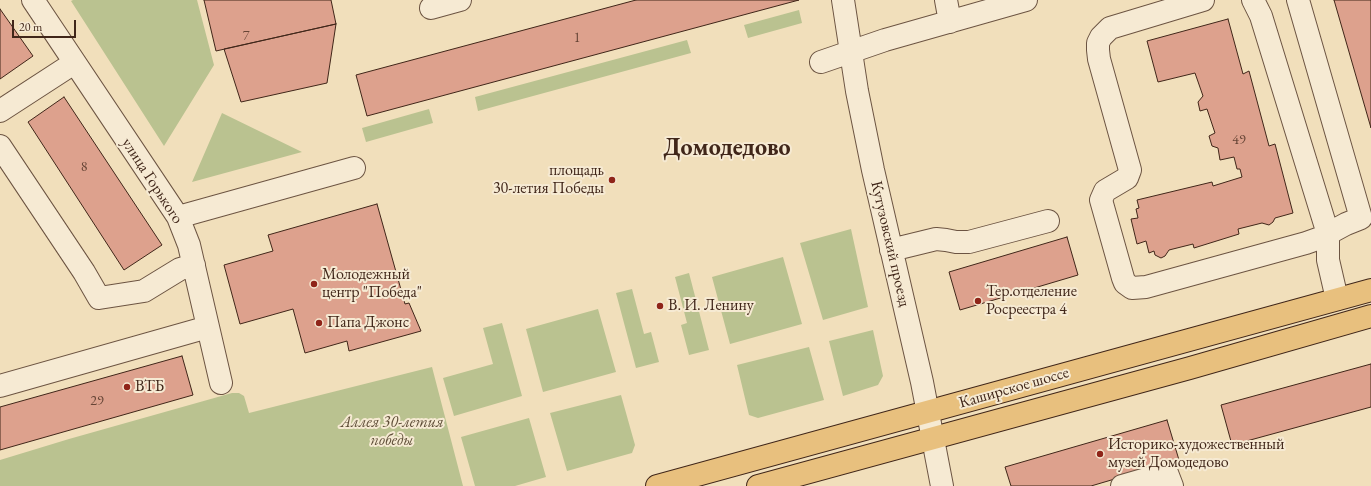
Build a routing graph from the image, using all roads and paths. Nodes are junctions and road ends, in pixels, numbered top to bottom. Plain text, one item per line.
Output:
1 (33, 0) edge
2 (460, 0) edge
3 (843, 0) edge
4 (946, 0) edge
5 (1026, 0) edge
6 (1203, 0) edge
7 (1253, 0) edge
8 (1298, 0) edge
9 (431, 8) dead end
10 (950, 22) junction
11 (851, 51) junction
12 (821, 62) dead end
13 (74, 63) junction
14 (0, 111) edge
15 (0, 146) edge
16 (354, 168) dead end
17 (178, 217) junction
18 (1366, 217) edge
19 (1048, 221) dead end
20 (1328, 234) junction
21 (891, 250) junction
22 (194, 265) junction
23 (1371, 290) edge
24 (1338, 299) junction
25 (1371, 316) edge
26 (208, 327) junction
27 (221, 383) dead end
28 (0, 386) edge
29 (928, 412) junction
30 (933, 439) junction
31 (657, 486) edge
32 (758, 486) edge
33 (942, 486) edge
34 (1122, 486) edge
35 (1172, 486) edge

1 - 13 street, улица Горького
2 - 9 street
3 - 11 street, Кутузовский проезд
4 - 10 street
5 - 10 street
6 - 20 street
7 - 20 street
8 - 18 street
10 - 11 street
11 - 12 street
11 - 21 street, Кутузовский проезд
13 - 14 street
13 - 17 street, улица Горького
15 - 22 street
16 - 17 street
17 - 22 street, улица Горького
18 - 20 street
19 - 21 street
20 - 24 street
21 - 29 street, Кутузовский проезд
22 - 26 street, улица Горького
23 - 24 main road, Каширское шоссе
24 - 29 main road, Каширское шоссе
25 - 30 main road, Каширское шоссе
26 - 27 street, улица Горького
26 - 28 street
29 - 30 street, Кутузовский проезд
29 - 31 main road, Каширское шоссе
30 - 32 main road, Каширское шоссе
30 - 33 street, Кутузовский проезд
34 - 35 street

